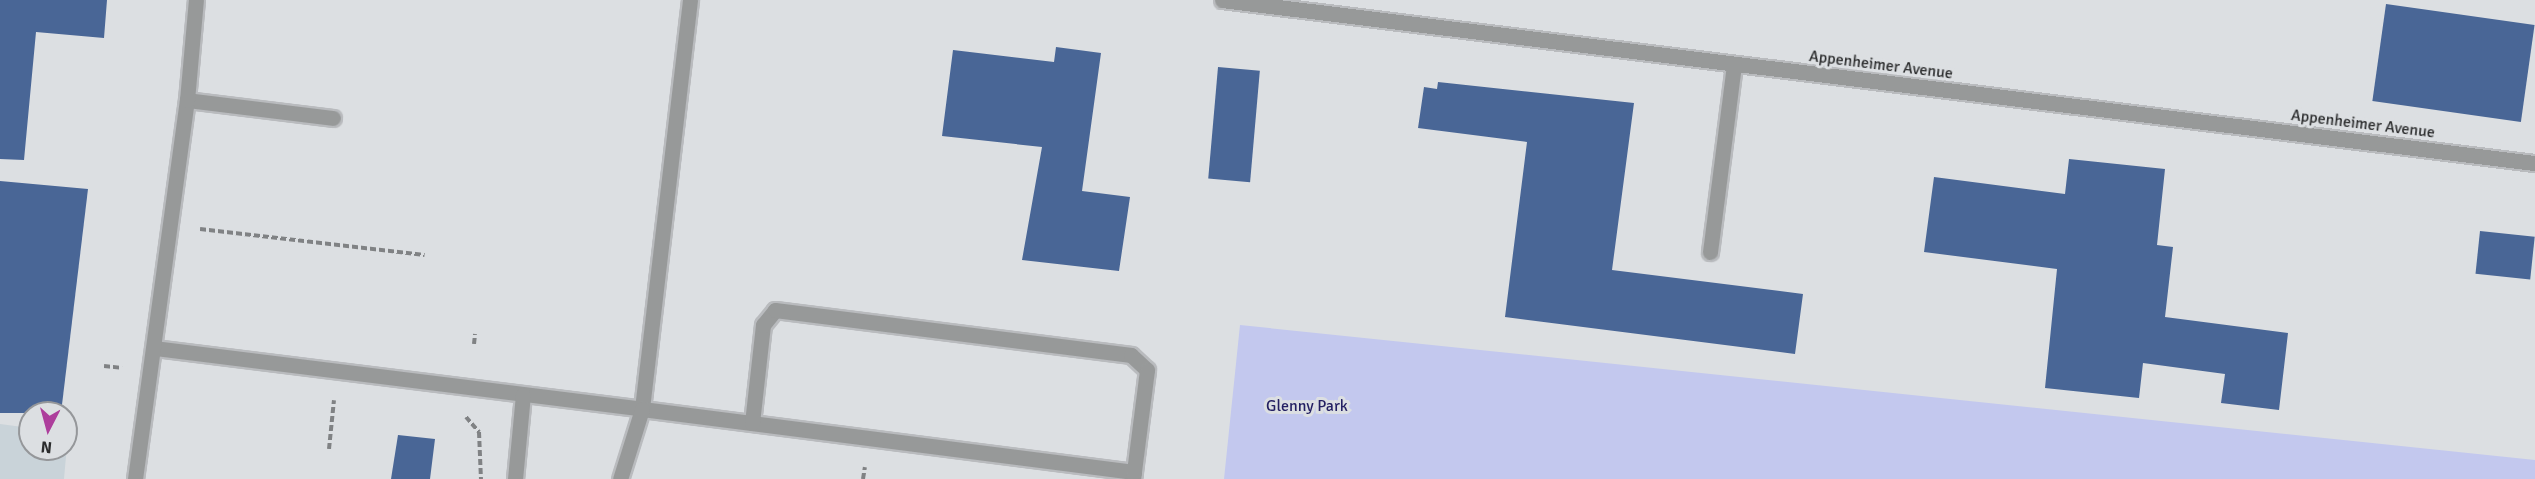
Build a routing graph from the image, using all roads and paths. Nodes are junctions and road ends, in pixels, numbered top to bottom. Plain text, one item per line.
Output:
1 (196, 0) edge
2 (690, 0) edge
3 (1222, 0) edge
4 (1734, 65) junction
5 (187, 100) junction
6 (333, 118) dead end
7 (2535, 163) edge
8 (171, 226) junction
9 (1710, 252) dead end
10 (425, 255) dead end
11 (475, 334) dead end
12 (474, 344) dead end
13 (155, 348) junction
14 (104, 366) dead end
15 (123, 368) dead end
16 (523, 395) junction
17 (334, 399) dead end
18 (642, 409) junction
19 (465, 422) dead end
20 (752, 423) junction
21 (329, 449) dead end
22 (865, 466) dead end
23 (1133, 475) edge
24 (135, 479) edge
25 (481, 479) edge
26 (515, 479) edge
27 (620, 479) edge
28 (863, 479) edge

1 - 5 street
2 - 18 street
3 - 4 street, Appenheimer Avenue
4 - 7 street, Appenheimer Avenue
4 - 9 street
5 - 6 street
5 - 8 street
8 - 10 path
8 - 13 street
11 - 12 path
13 - 16 street
13 - 24 street
14 - 15 path
16 - 18 street
16 - 26 street
17 - 21 path
18 - 20 street
18 - 27 street
19 - 25 path
20 - 23 street
20 - 23 street
22 - 28 path

